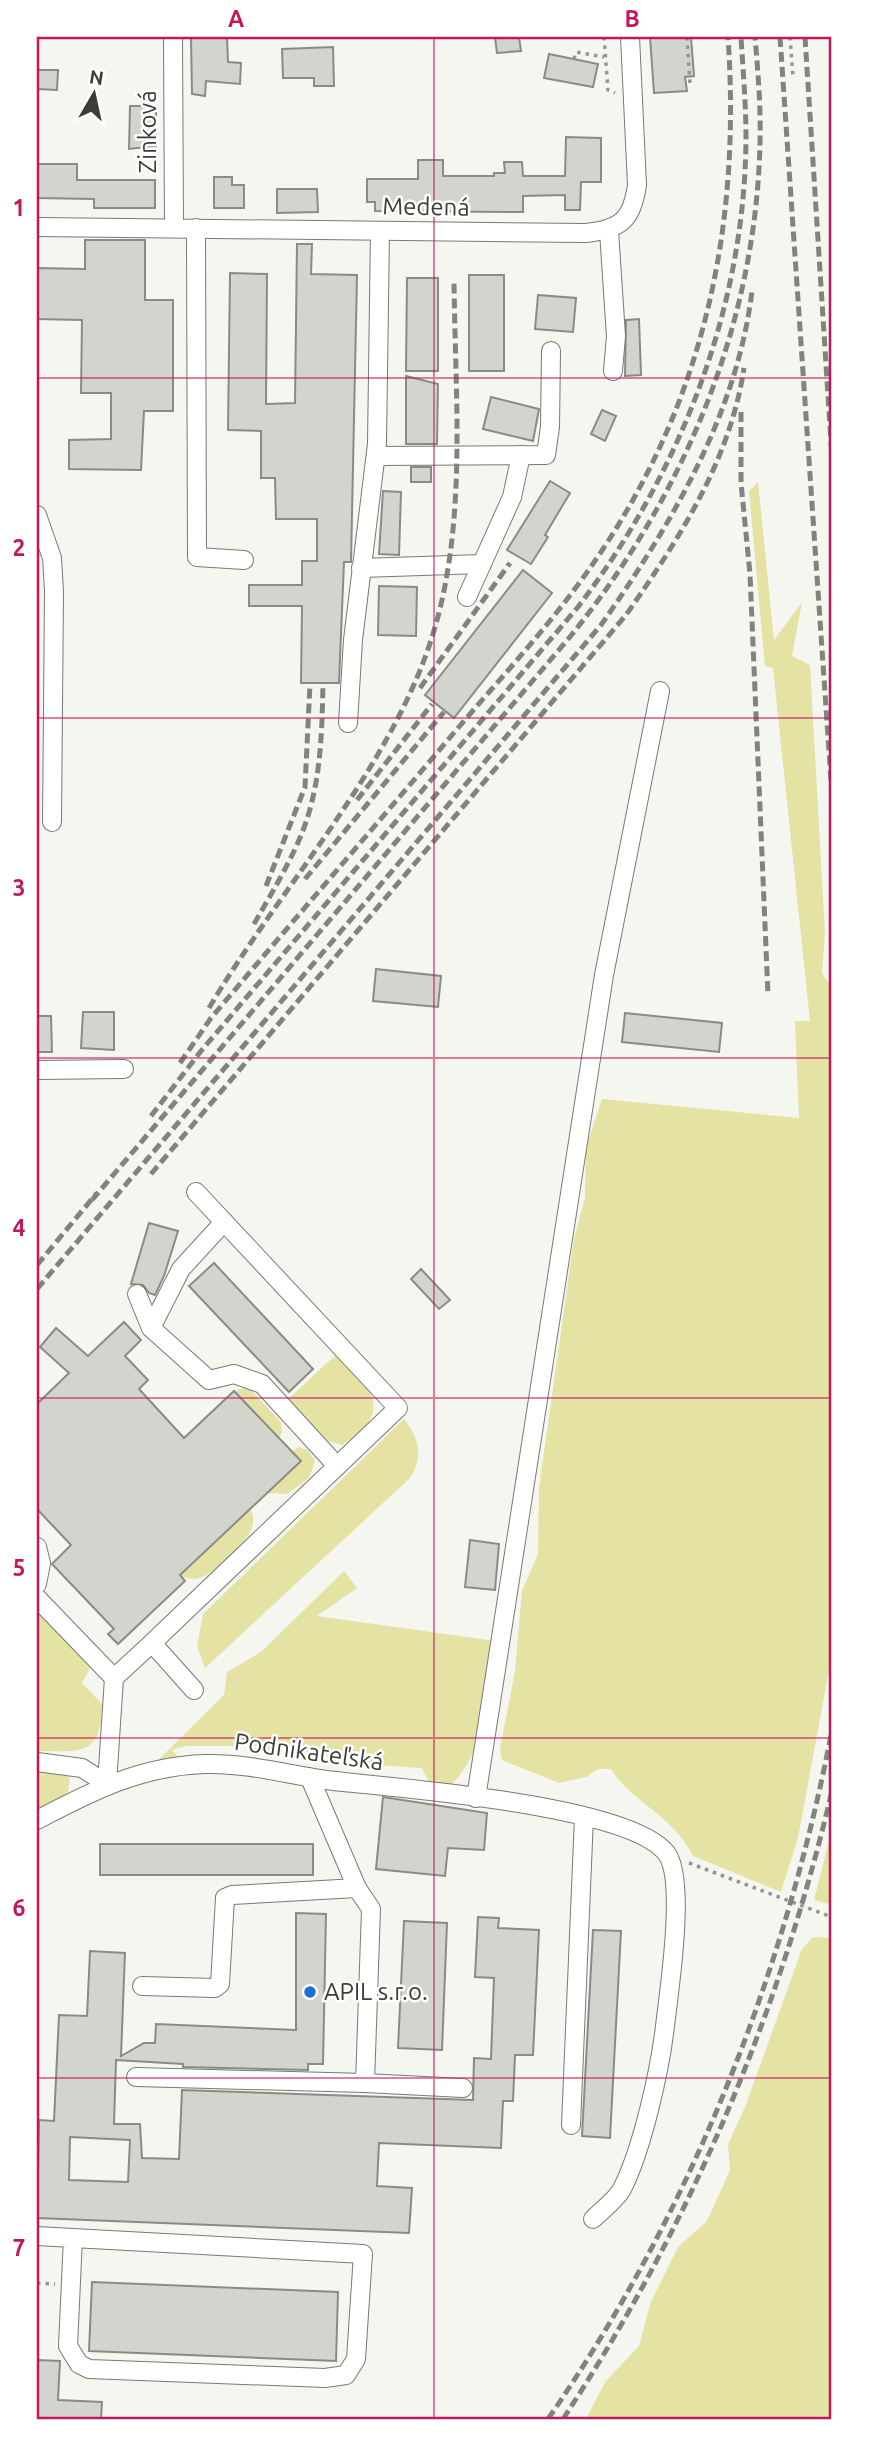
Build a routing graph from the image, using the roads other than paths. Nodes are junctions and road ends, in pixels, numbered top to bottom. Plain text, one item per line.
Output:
1 (173, 37) edge
2 (630, 37) edge
3 (37, 227) edge
4 (174, 228) junction
5 (196, 228) junction
6 (380, 230) junction
7 (609, 231) junction
8 (551, 351) dead end
9 (613, 371) dead end
10 (521, 455) junction
11 (376, 456) junction
12 (37, 515) edge
13 (244, 560) dead end
14 (482, 564) junction
15 (361, 568) junction
16 (467, 597) dead end
17 (660, 691) dead end
18 (348, 723) dead end
19 (52, 822) dead end
20 (124, 1069) dead end
21 (37, 1070) edge
22 (196, 1192) dead end
23 (224, 1222) junction
24 (137, 1294) dead end
25 (151, 1328) junction
26 (337, 1466) junction
27 (37, 1547) edge
28 (37, 1584) edge
29 (37, 1598) edge
30 (152, 1643) junction
31 (114, 1678) junction
32 (194, 1690) dead end
33 (37, 1762) edge
34 (310, 1777) junction
35 (107, 1784) junction
36 (477, 1798) junction
37 (584, 1817) junction
38 (37, 1820) edge
39 (357, 1888) junction
40 (142, 1986) dead end
41 (136, 2077) dead end
42 (365, 2084) junction
43 (463, 2088) dead end
44 (571, 2125) dead end
45 (593, 2219) dead end
46 (37, 2236) edge
47 (73, 2238) junction

1 - 4 street, Zinková
2 - 7 street
3 - 4 street, Medená
4 - 5 street, Medená
5 - 6 street, Medená
5 - 13 street
6 - 7 street, Medená
6 - 11 street
7 - 9 street
8 - 10 street
10 - 11 street
10 - 14 street
11 - 15 street
12 - 19 street
14 - 15 street
14 - 16 street
15 - 18 street
17 - 36 street
20 - 21 street
22 - 23 street
23 - 25 street
23 - 26 street
24 - 25 street
25 - 26 street
26 - 30 street
27 - 28 street
29 - 31 street
30 - 31 street
30 - 32 street
31 - 35 street
33 - 35 street
34 - 35 street, Podnikateľská
34 - 36 street, Podnikateľská
34 - 39 street
35 - 38 street, Podnikateľská
36 - 37 street, Podnikateľská
37 - 44 street
37 - 45 street, Podnikateľská
39 - 40 street
39 - 42 street
41 - 42 street
42 - 43 street
46 - 47 street
47 - 47 street

